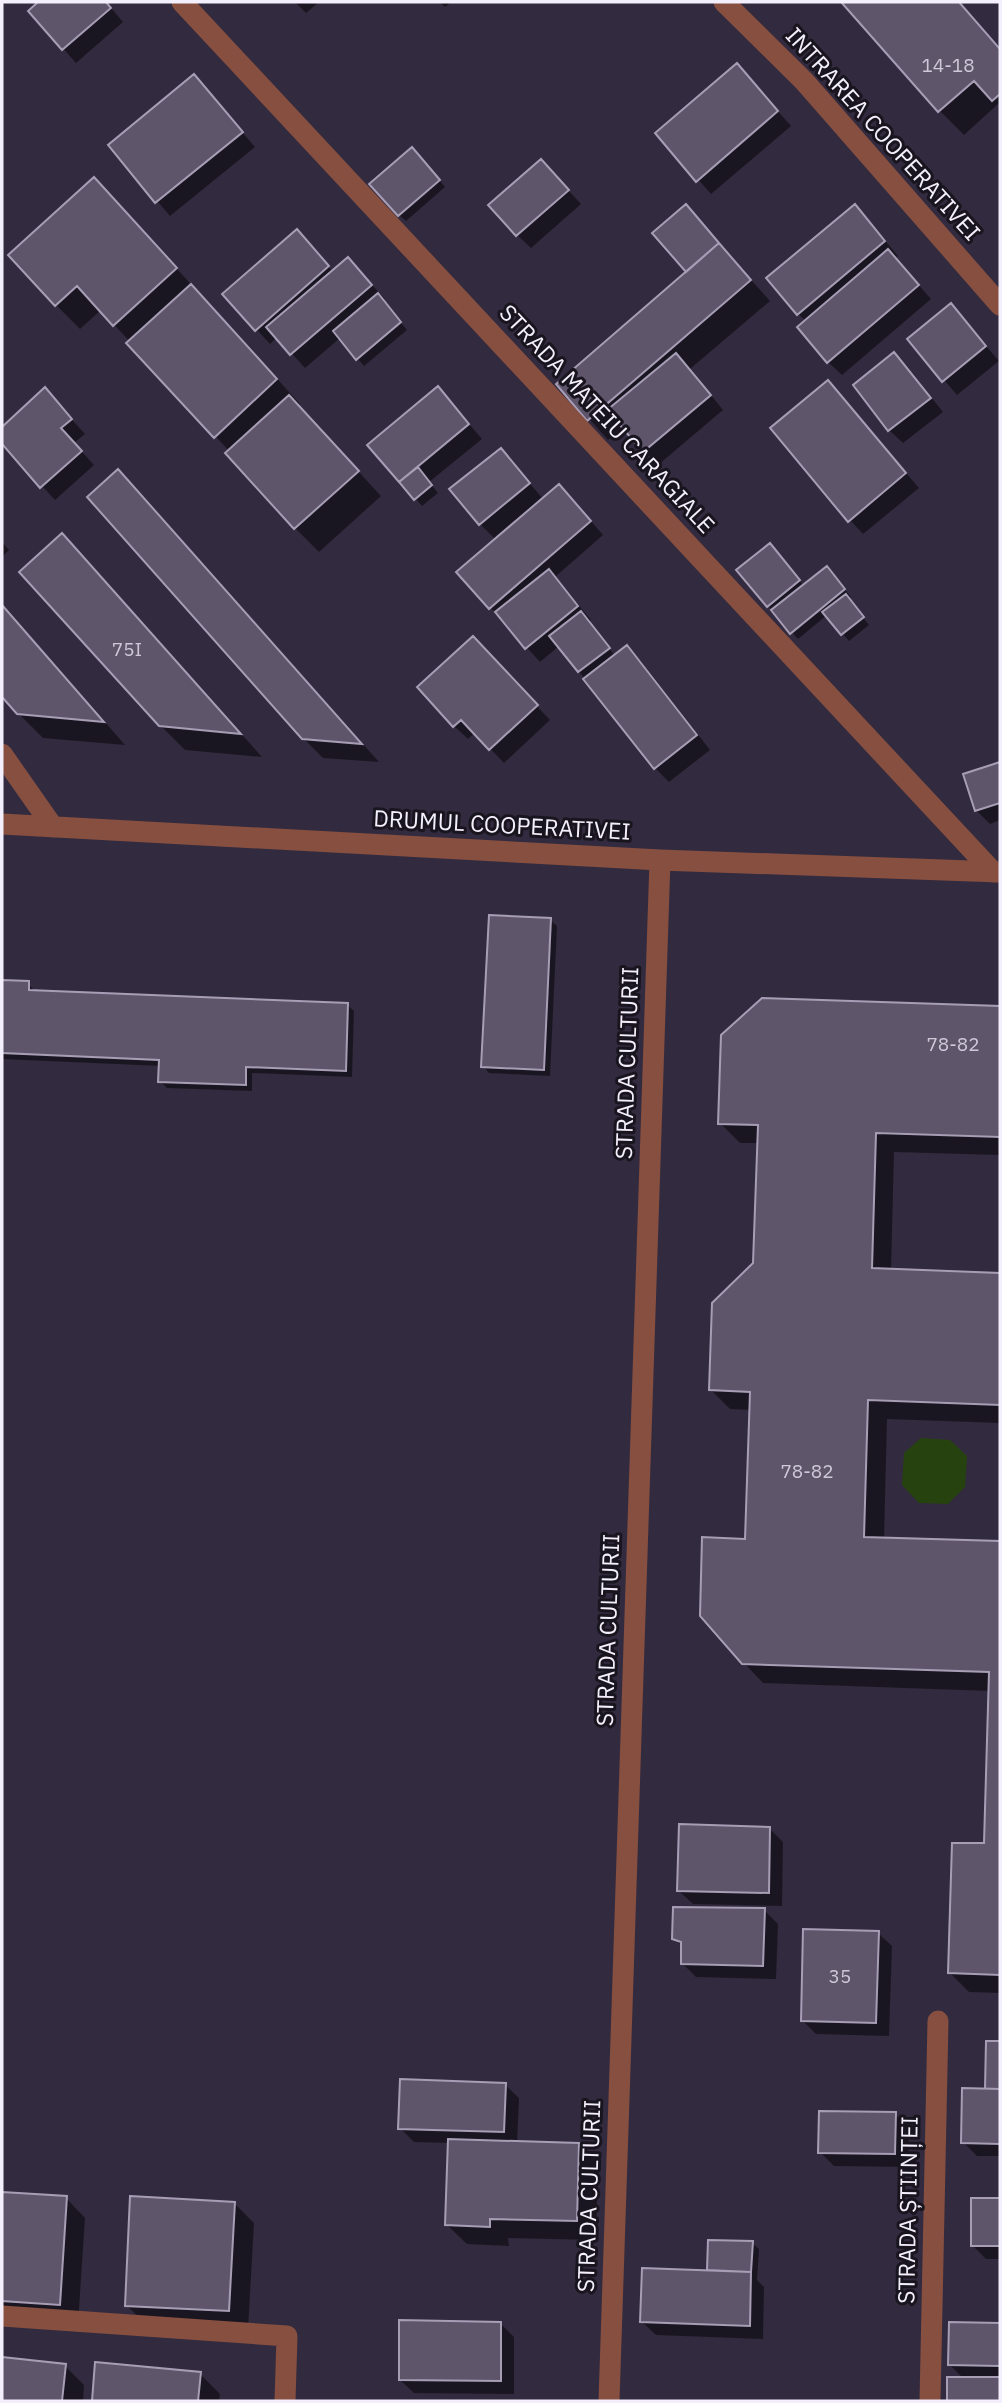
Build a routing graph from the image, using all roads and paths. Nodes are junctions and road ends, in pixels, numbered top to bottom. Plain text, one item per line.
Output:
1 (182, 2) edge
2 (724, 2) edge
3 (1000, 305) edge
4 (2, 754) edge
5 (2, 824) edge
6 (53, 827) junction
7 (660, 860) junction
8 (997, 872) edge
9 (938, 2021) dead end
10 (2, 2316) edge
11 (285, 2401) edge
12 (609, 2401) edge
13 (930, 2401) edge

1 - 8 street, STRADA MATEIU CARAGIALE
2 - 3 street, INTRAREA COOPERATIVEI
4 - 6 street
5 - 6 street, DRUMUL COOPERATIVEI
6 - 7 street, DRUMUL COOPERATIVEI
7 - 8 street, DRUMUL COOPERATIVEI
7 - 12 street, STRADA CULTURII
9 - 13 street, STRADA ȘTIINȚEI
10 - 11 street

